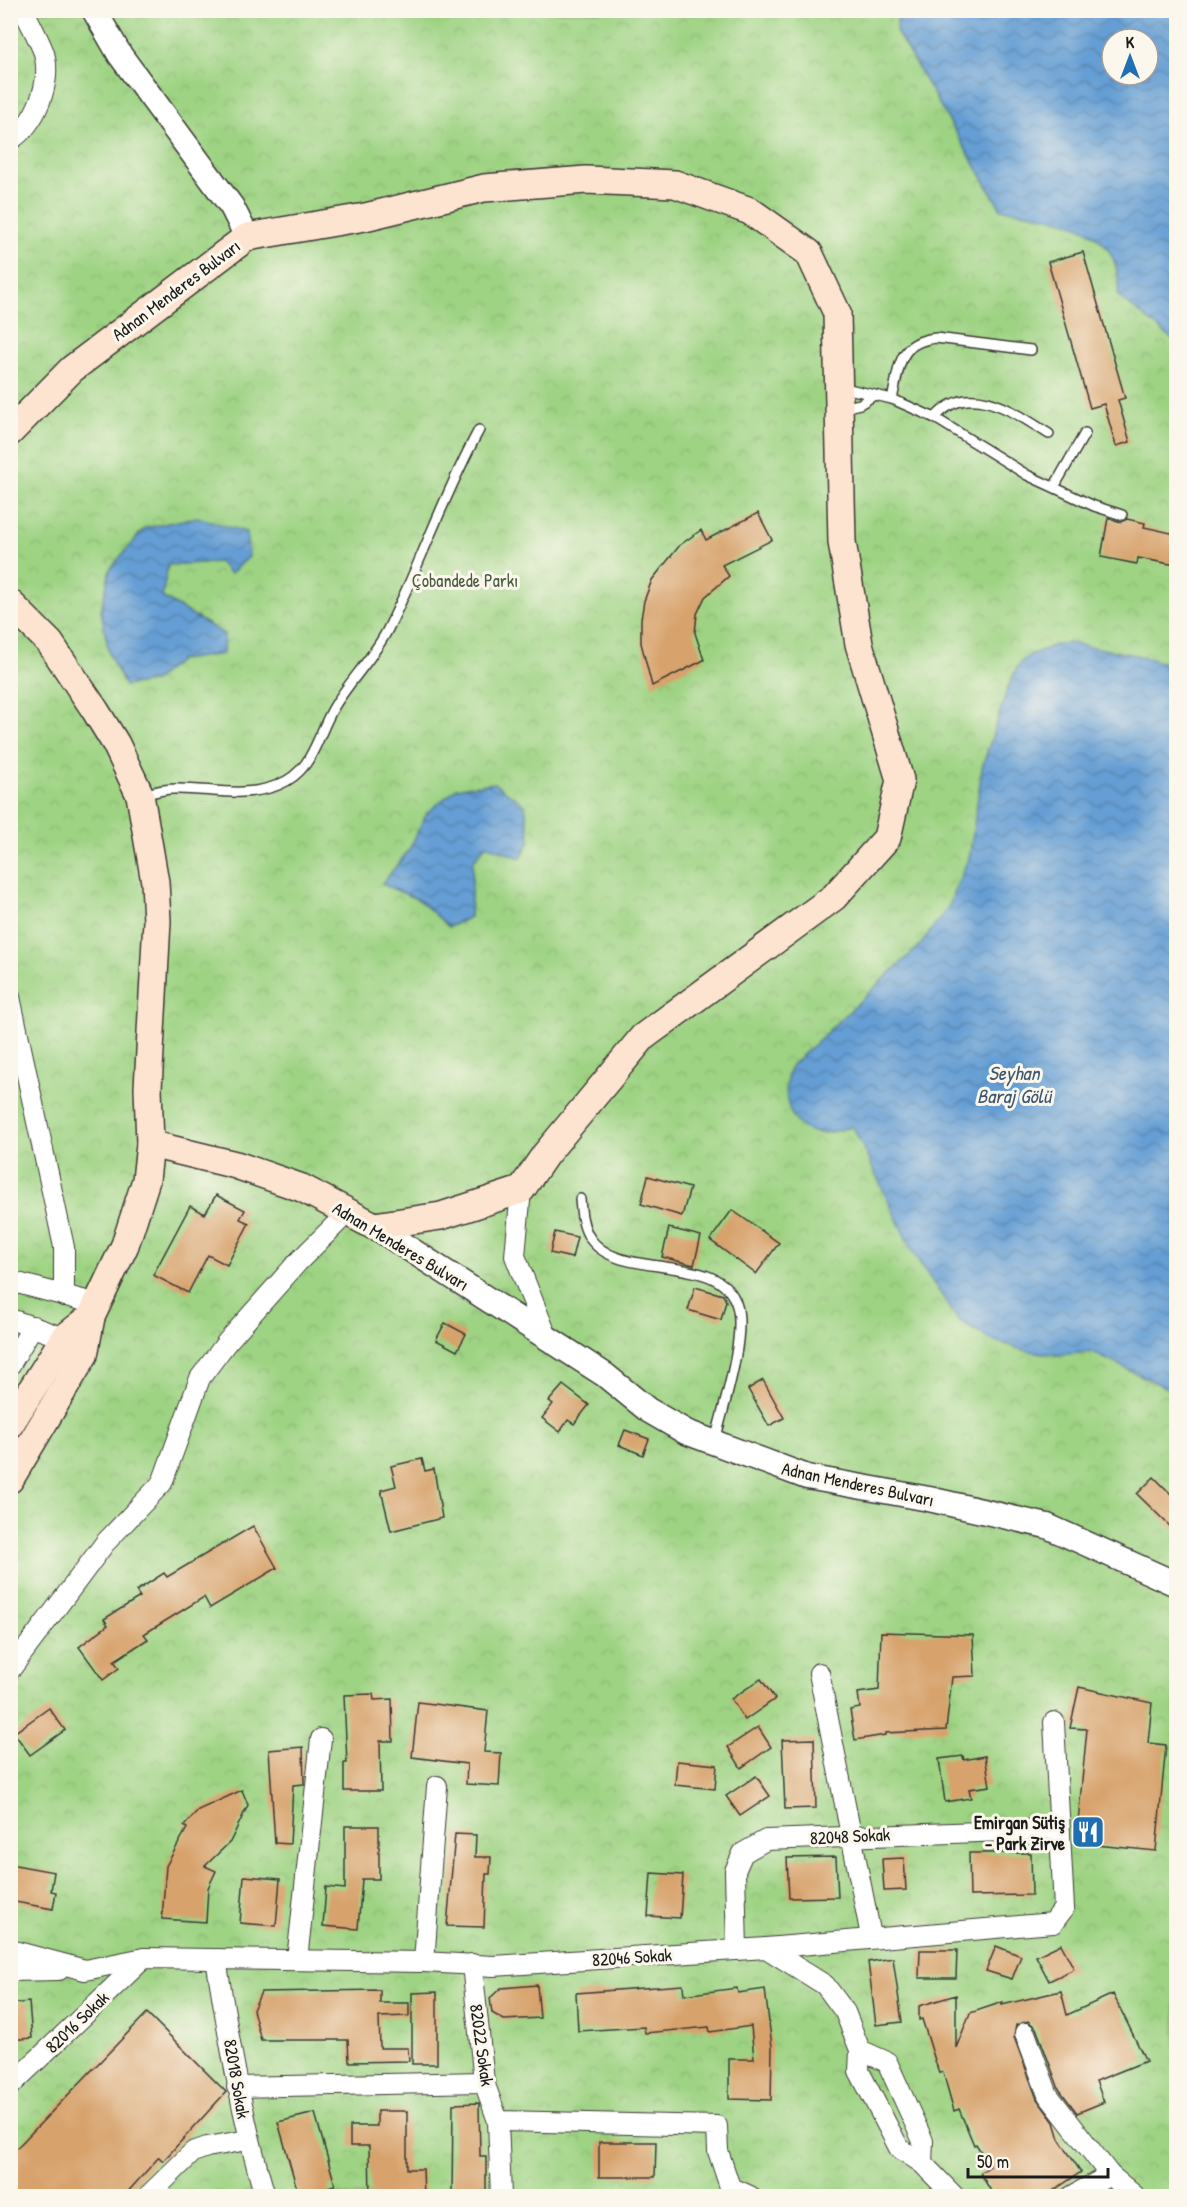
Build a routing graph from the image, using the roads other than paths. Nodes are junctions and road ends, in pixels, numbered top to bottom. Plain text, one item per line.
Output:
1 (24, 10) edge
2 (94, 10) edge
3 (10, 140) edge
4 (247, 237) junction
5 (1031, 350) dead end
6 (873, 396) junction
7 (839, 397) junction
8 (892, 399) junction
9 (935, 418) junction
10 (479, 430) dead end
11 (10, 432) edge
12 (1085, 433) dead end
13 (1049, 434) dead end
14 (1054, 487) junction
15 (1122, 515) dead end
16 (10, 603) edge
17 (140, 795) junction
18 (10, 997) edge
19 (150, 1144) junction
20 (521, 1190) junction
21 (580, 1199) dead end
22 (348, 1212) junction
23 (374, 1226) junction
24 (10, 1281) edge
25 (64, 1296) junction
26 (94, 1311) junction
27 (10, 1319) edge
28 (33, 1326) junction
29 (547, 1336) junction
30 (64, 1338) junction
31 (10, 1365) edge
32 (10, 1424) edge
33 (715, 1443) junction
34 (10, 1479) edge
35 (1176, 1584) edge
36 (10, 1670) edge
37 (819, 1673) dead end
38 (1054, 1722) dead end
39 (321, 1739) dead end
40 (437, 1786) dead end
41 (1059, 1829) junction
42 (850, 1835) junction
43 (871, 1936) junction
44 (766, 1948) junction
45 (10, 1950) edge
46 (737, 1950) junction
47 (144, 1958) junction
48 (216, 1959) junction
49 (297, 1960) junction
50 (424, 1962) junction
51 (472, 1964) junction
52 (85, 1970) junction
53 (10, 1971) edge
54 (1025, 2033) dead end
55 (860, 2050) junction
56 (484, 2082) junction
57 (10, 2086) edge
58 (237, 2087) junction
59 (498, 2121) junction
60 (248, 2140) junction
61 (922, 2163) junction
62 (1110, 2175) junction
63 (148, 2196) edge
64 (266, 2196) edge
65 (501, 2196) edge
66 (750, 2196) edge
67 (954, 2196) edge
68 (1072, 2196) edge
69 (1135, 2196) edge

1 - 3 street
2 - 4 street, Adnan Menderes Bulvarı
4 - 7 main road
4 - 11 main road, Adnan Menderes Bulvarı
5 - 8 lane
6 - 7 lane
6 - 7 lane
6 - 8 lane
7 - 20 main road
8 - 9 lane
9 - 13 lane
9 - 14 lane
10 - 17 lane
12 - 14 lane
14 - 15 lane
16 - 17 main road
17 - 19 main road
18 - 25 street
19 - 22 main road, Adnan Menderes Bulvarı
19 - 26 main road
20 - 23 main road
20 - 29 street
21 - 33 lane
22 - 23 main road, Adnan Menderes Bulvarı
22 - 36 street
23 - 29 street, Adnan Menderes Bulvarı
24 - 25 street
25 - 26 street
26 - 30 main road
26 - 34 main road
27 - 28 street
28 - 30 street
28 - 31 street
29 - 33 street, Adnan Menderes Bulvarı
30 - 32 main road
33 - 35 street, Adnan Menderes Bulvarı
37 - 42 street
38 - 41 street, 82046 Sokak
39 - 49 street
40 - 50 street
41 - 42 street, 82048 Sokak
41 - 43 street, 82046 Sokak
42 - 43 street
42 - 46 street, 82048 Sokak
43 - 44 street, 82046 Sokak
44 - 46 street, 82046 Sokak
44 - 55 street
45 - 52 street, 82046 Sokak
46 - 51 street, 82046 Sokak
47 - 48 street, 82046 Sokak
47 - 52 street, 82046 Sokak
47 - 57 street, 82016 Sokak
48 - 49 street, 82046 Sokak
48 - 58 street, 82018 Sokak
49 - 50 street, 82046 Sokak
50 - 51 street, 82046 Sokak
51 - 56 street, 82022 Sokak
52 - 53 street
54 - 62 street
55 - 61 street
55 - 61 street
56 - 58 street
56 - 59 street, 82022 Sokak
58 - 60 street, 82018 Sokak
59 - 65 street, 82022 Sokak
59 - 66 street
60 - 63 street
60 - 64 street, 82018 Sokak
61 - 67 street
62 - 68 street
62 - 69 street

